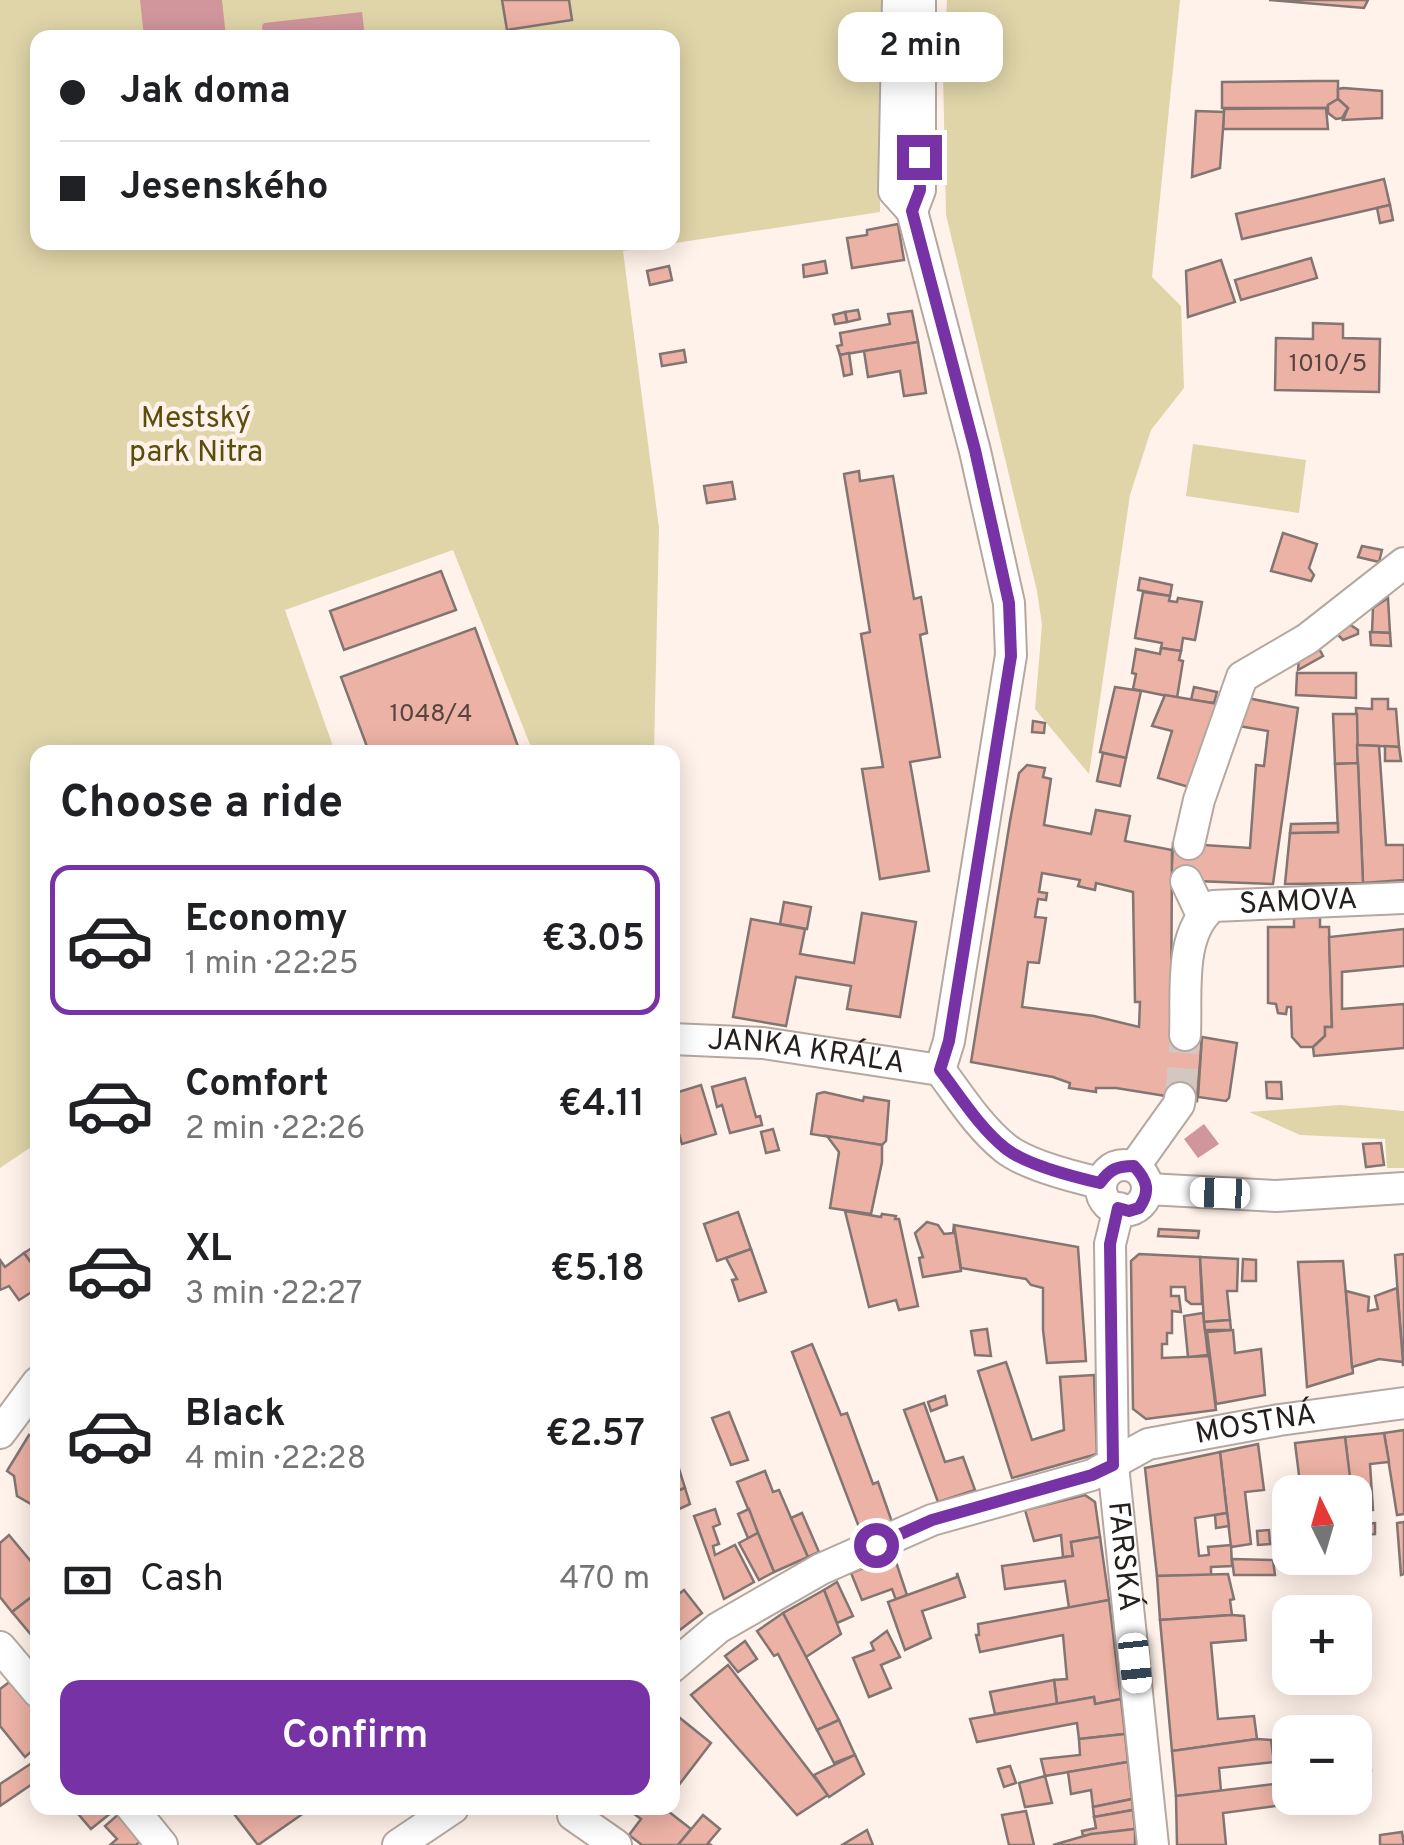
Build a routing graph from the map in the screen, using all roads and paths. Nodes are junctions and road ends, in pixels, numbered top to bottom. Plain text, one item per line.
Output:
1 (898, 0) edge
2 (920, 0) edge
3 (912, 211) junction
4 (1404, 563) edge
5 (1189, 844) dead end
6 (1186, 881) dead end
7 (1404, 898) edge
8 (1202, 915) junction
9 (1185, 1034) tunnel mouth
10 (680, 1040) edge
11 (940, 1070) junction
12 (1180, 1098) tunnel mouth
13 (1141, 1178) junction
14 (1100, 1183) junction
15 (1404, 1188) edge
16 (1118, 1208) junction
17 (30, 1393) edge
18 (1404, 1403) edge
19 (0, 1432) edge
20 (1113, 1465) junction
21 (0, 1646) edge
22 (680, 1660) edge
23 (30, 1682) edge
24 (138, 1815) edge
25 (438, 1815) edge
26 (574, 1815) edge
27 (580, 1815) edge
28 (412, 1827) edge
29 (162, 1845) edge
30 (564, 1845) edge
31 (616, 1845) edge
32 (1154, 1845) edge

1 - 3 street
2 - 3 street
3 - 11 street
4 - 5 street
6 - 8 street
7 - 8 street, SAMOVA
8 - 9 street, SAMOVA
10 - 11 street, JANKA KRÁĽA
11 - 14 street
12 - 13 street
13 - 14 street
13 - 15 street
13 - 16 street
14 - 16 street
16 - 20 street, FARSKÁ
17 - 19 street
18 - 20 street, MOSTNÁ
20 - 22 street, MOSTNÁ
20 - 32 street, FARSKÁ
21 - 23 street
24 - 29 street
25 - 28 street
26 - 30 street
27 - 31 street

